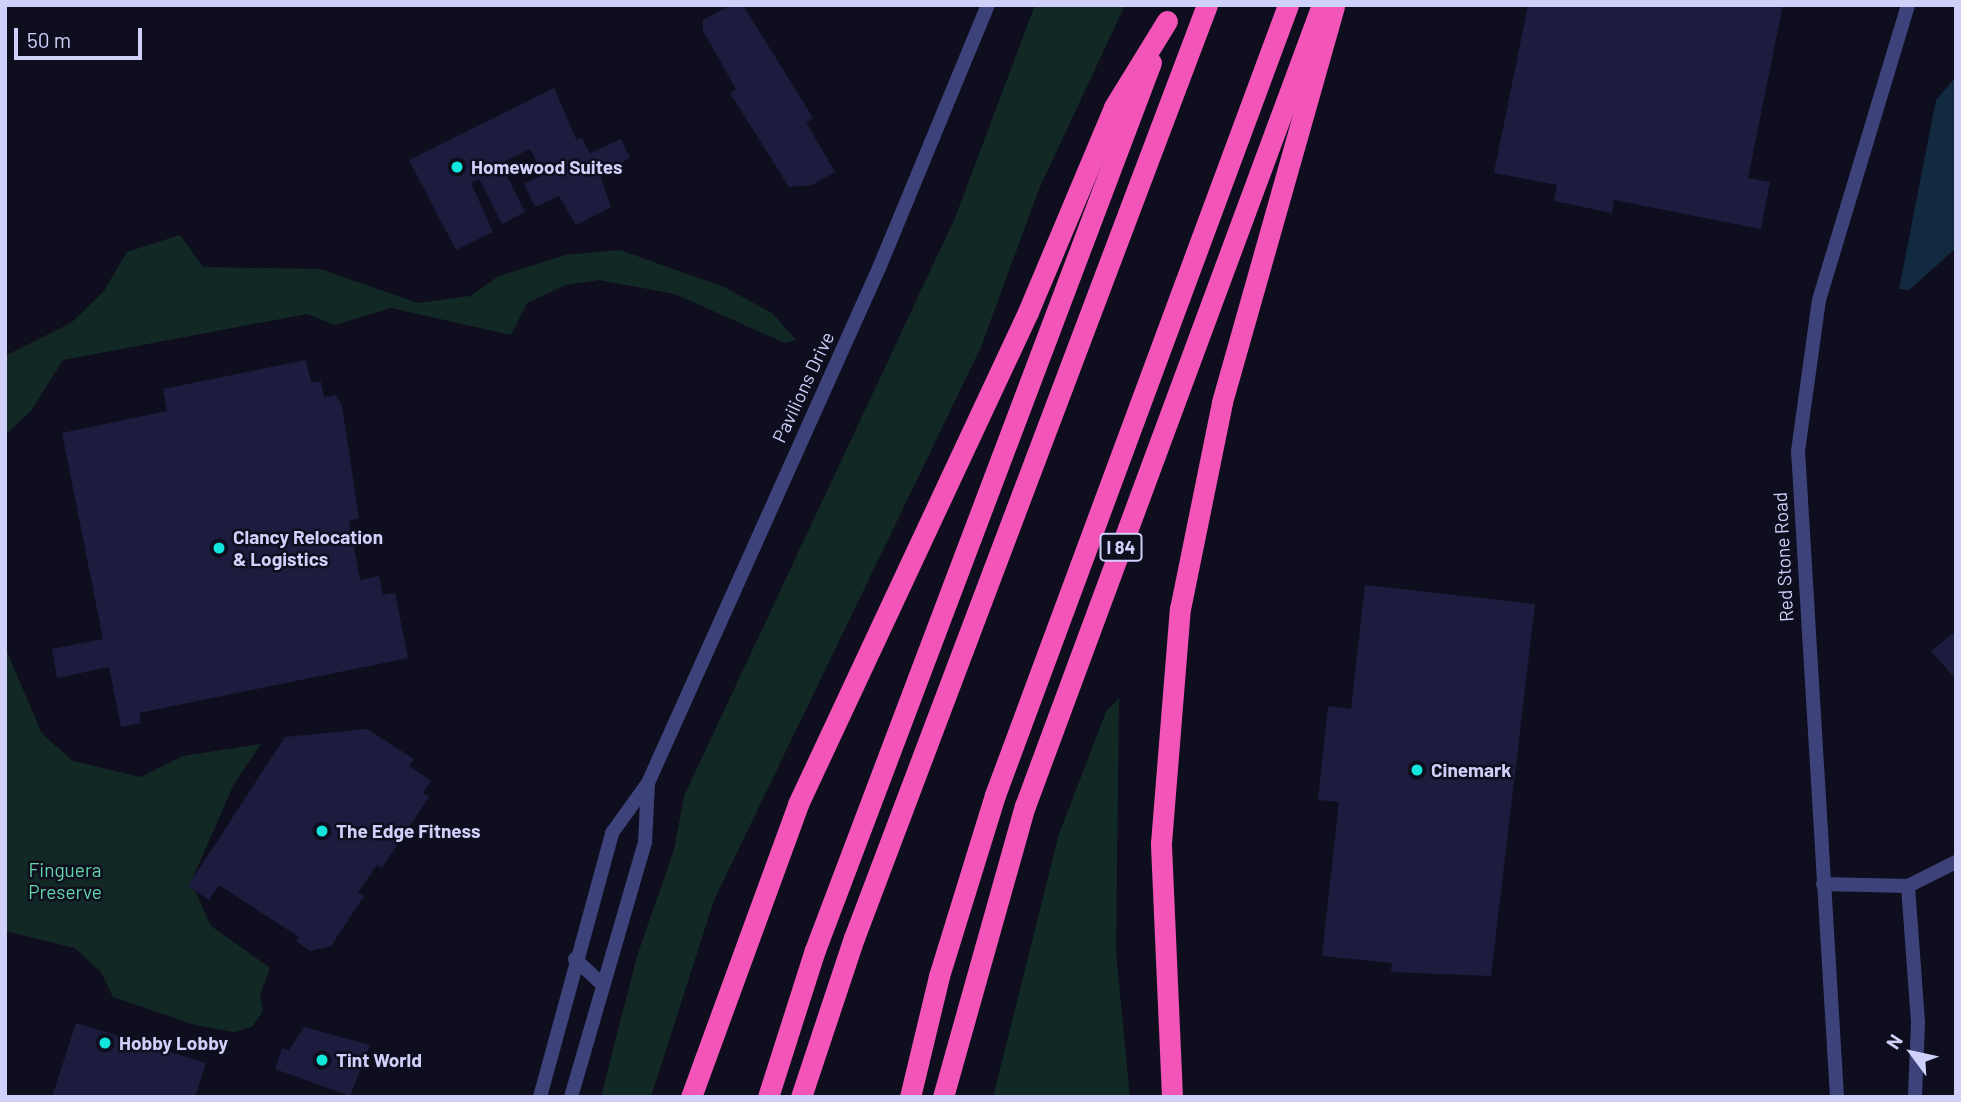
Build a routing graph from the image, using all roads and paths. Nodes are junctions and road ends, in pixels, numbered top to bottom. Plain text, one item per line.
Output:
1 (988, 5) edge
2 (1207, 5) edge
3 (1288, 5) edge
4 (1322, 5) edge
5 (1334, 5) edge
6 (1908, 5) edge
7 (1169, 13) edge
8 (648, 783) junction
9 (1956, 862) edge
10 (1823, 884) junction
11 (1908, 886) junction
12 (575, 959) junction
13 (602, 984) junction
14 (540, 1097) edge
15 (571, 1097) edge
16 (691, 1097) edge
17 (768, 1097) edge
18 (801, 1097) edge
19 (910, 1097) edge
20 (943, 1097) edge
21 (1172, 1097) edge
22 (1837, 1097) edge
23 (1915, 1097) edge

1 - 8 street, Pavilions Drive
2 - 18 highway
3 - 19 highway
4 - 20 highway, I 84
5 - 21 highway
6 - 10 street, Red Stone Road
7 - 16 highway
7 - 17 highway
8 - 12 street, Pavilions Drive
8 - 13 street, Pavilions Drive
9 - 11 street
10 - 11 street
10 - 22 street, Red Stone Road
11 - 23 street
12 - 13 street
12 - 14 street, Pavilions Drive
13 - 15 street, Pavilions Drive

